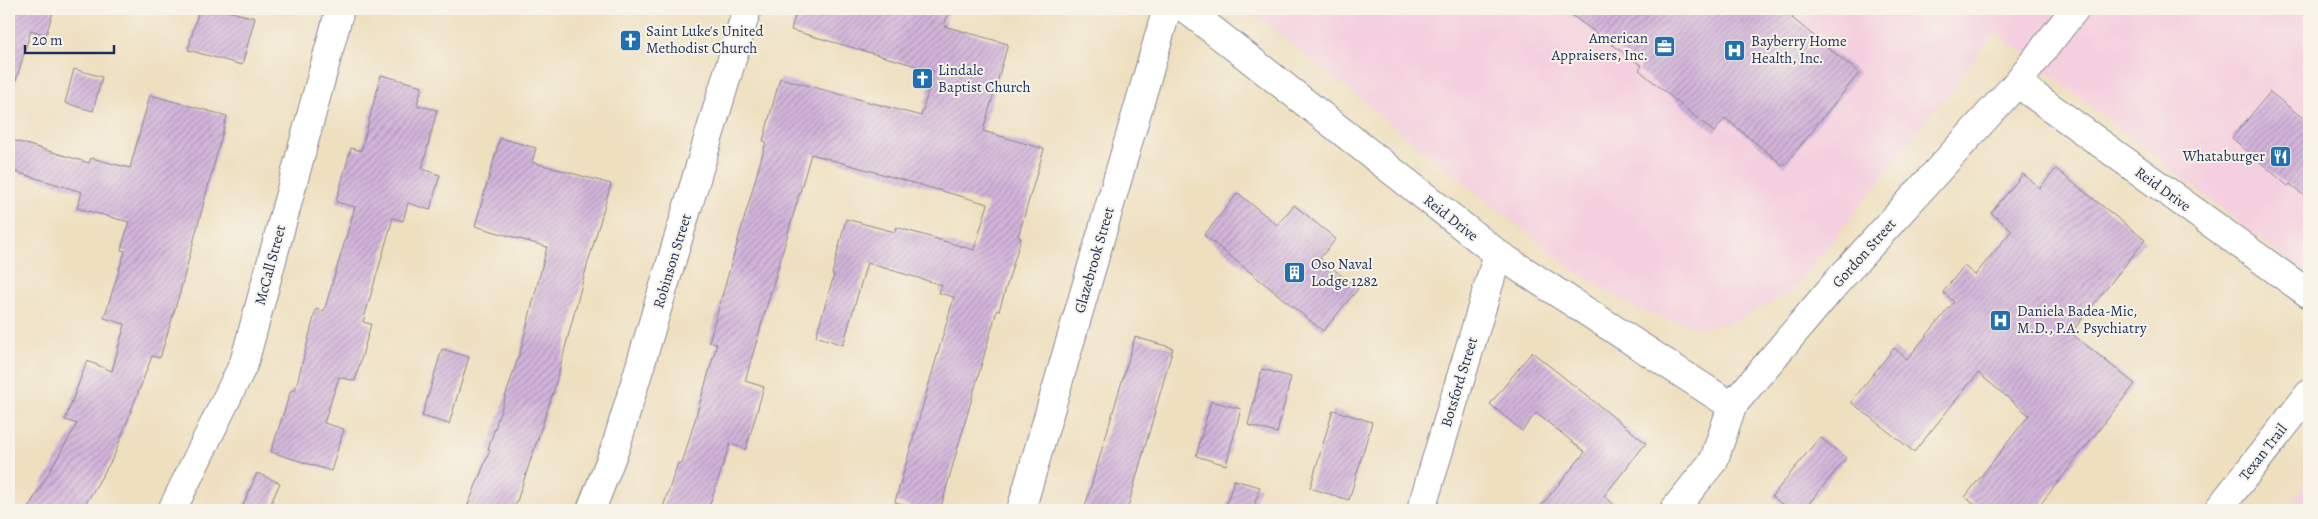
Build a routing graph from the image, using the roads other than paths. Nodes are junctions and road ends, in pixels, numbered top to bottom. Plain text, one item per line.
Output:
1 (340, 9) edge
2 (747, 9) edge
3 (1167, 9) edge
4 (1186, 9) edge
5 (2075, 9) edge
6 (2017, 83) junction
7 (1498, 254) junction
8 (2309, 294) edge
9 (2309, 394) edge
10 (1732, 406) junction
11 (172, 510) edge
12 (591, 510) edge
13 (1022, 510) edge
14 (1421, 510) edge
15 (1674, 510) edge
16 (2218, 510) edge

1 - 11 street, McCall Street
2 - 12 street, Robinson Street
3 - 13 street, Glazebrook Street
4 - 7 street, Reid Drive
5 - 6 street, Gordon Street
6 - 8 street, Reid Drive
6 - 10 street, Gordon Street
7 - 10 street, Reid Drive
7 - 14 street, Botsford Street
9 - 16 street, Texan Trail
10 - 15 street, Gordon Street

